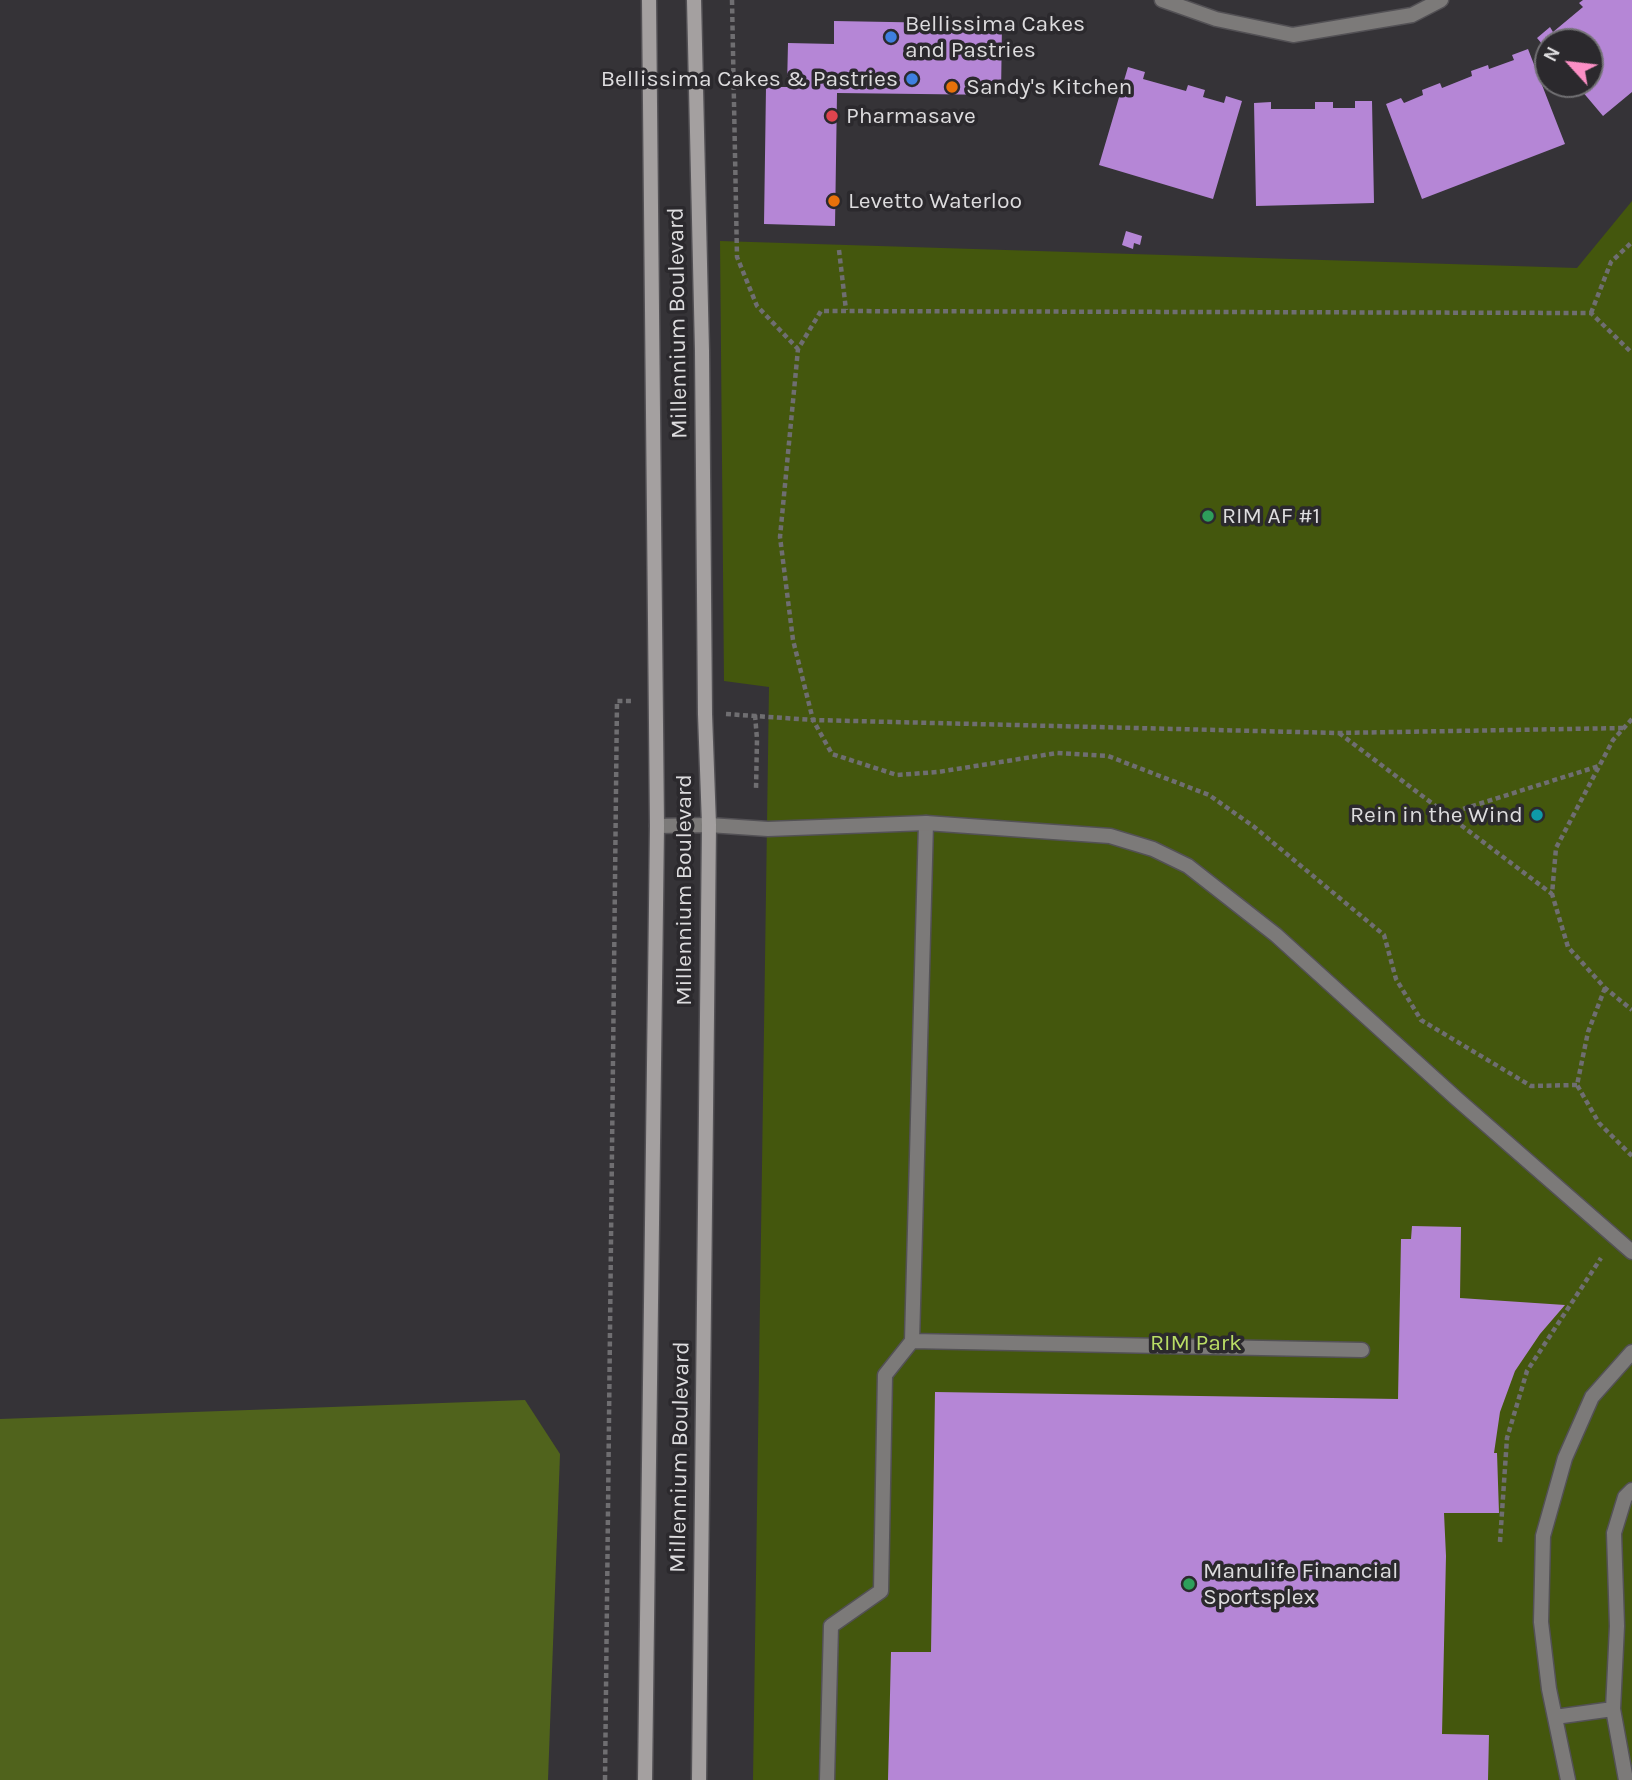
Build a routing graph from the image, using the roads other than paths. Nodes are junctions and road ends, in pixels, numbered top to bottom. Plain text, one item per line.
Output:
1 (649, 0) edge
2 (694, 0) edge
3 (1161, 0) edge
4 (1441, 0) edge
5 (926, 823) junction
6 (709, 825) junction
7 (657, 826) junction
8 (1632, 1252) edge
9 (912, 1341) junction
10 (1363, 1350) dead end
11 (1632, 1352) edge
12 (1632, 1490) edge
13 (1613, 1709) junction
14 (1555, 1717) junction
15 (645, 1780) edge
16 (699, 1780) edge
17 (827, 1780) edge
18 (1568, 1780) edge
19 (1626, 1780) edge

1 - 7 street, Millennium Boulevard
2 - 6 street, Millennium Boulevard
3 - 4 street
5 - 6 street
5 - 8 street
5 - 9 street
6 - 7 street
6 - 16 street, Millennium Boulevard
7 - 15 street, Millennium Boulevard
9 - 10 street
9 - 17 street
11 - 14 street
12 - 13 street
13 - 14 street
13 - 19 street
14 - 18 street

